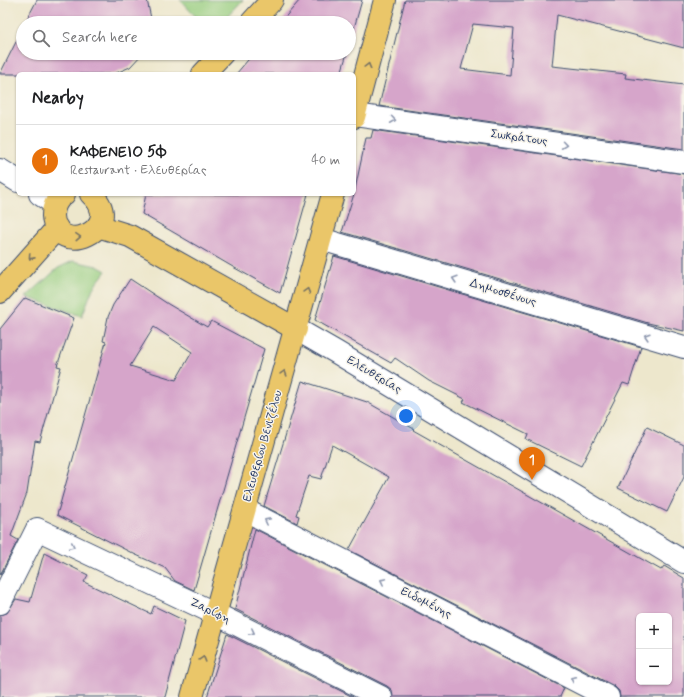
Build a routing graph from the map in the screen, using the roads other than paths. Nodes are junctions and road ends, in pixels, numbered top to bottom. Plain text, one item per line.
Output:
1 (272, 0) edge
2 (386, 0) edge
3 (257, 16) edge
4 (216, 60) edge
5 (205, 72) edge
6 (356, 109) edge
7 (356, 116) edge
8 (684, 162) edge
9 (0, 170) edge
10 (16, 180) edge
11 (93, 196) edge
12 (332, 196) edge
13 (53, 197) edge
14 (98, 226) junction
15 (57, 228) junction
16 (321, 239) junction
17 (0, 292) edge
18 (296, 329) junction
19 (684, 347) edge
20 (245, 510) junction
21 (684, 562) edge
22 (0, 603) edge
23 (216, 614) junction
24 (192, 697) edge
25 (381, 697) edge
26 (608, 697) edge

1 - 3 main road
6 -> 2 main road
4 - 5 main road
7 -> 8 street, Σωκράτους
9 - 10 street
11 - 14 main road
12 - 16 main road, Ελευθερίου Βενιζέλου
13 - 15 main road
15 -> 14 main road
14 - 18 main road, Ελευθερίας
15 -> 17 main road
18 -> 16 main road, Ελευθερίου Βενιζέλου
19 -> 16 street, Δημοσθένους
20 -> 18 main road, Ελευθερίου Βενιζέλου
18 - 21 street, Ελευθερίας
20 - 23 main road, Ελευθερίου Βενιζέλου
26 -> 20 street, Ειδομένης
22 -> 23 street, Ζαρίφη
24 -> 23 main road, Ελευθερίου Βενιζέλου
23 -> 25 street, Ζαρίφη

